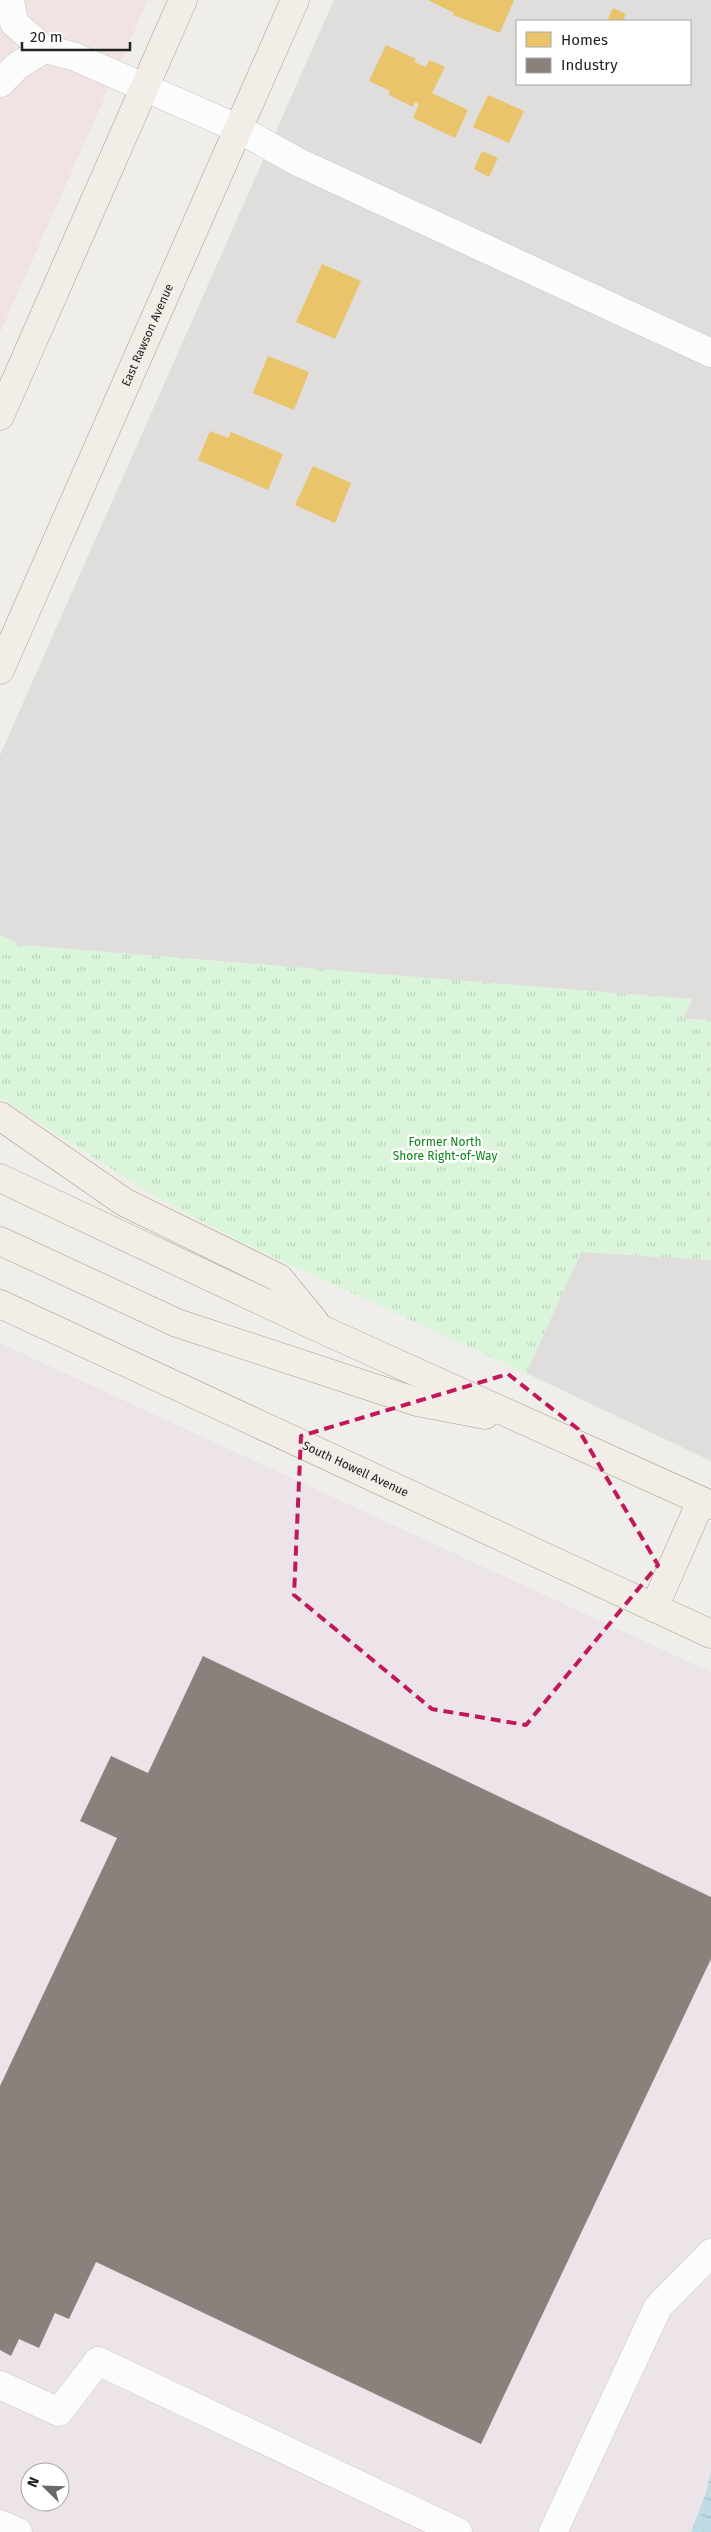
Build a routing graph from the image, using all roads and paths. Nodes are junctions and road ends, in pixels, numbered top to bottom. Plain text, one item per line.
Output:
1 (183, 0) edge
2 (295, 0) edge
3 (8, 14) edge
4 (44, 49) junction
5 (0, 83) edge
6 (145, 86) junction
7 (237, 128) junction
8 (711, 353) edge
9 (0, 416) edge
10 (0, 670) edge
11 (0, 1116) edge
12 (0, 1178) edge
13 (0, 1241) edge
14 (0, 1304) edge
15 (321, 1329) junction
16 (530, 1424) junction
17 (706, 1503) edge
18 (654, 1608) junction
19 (711, 1634) edge
20 (711, 2253) edge
21 (0, 2385) edge
22 (0, 2524) edge
23 (18, 2532) edge
24 (458, 2532) edge
25 (553, 2532) edge

1 - 6 main road
2 - 7 main road, East Rawson Avenue
3 - 4 street
4 - 5 street
4 - 6 street
6 - 7 street
6 - 9 main road
7 - 8 street
7 - 10 main road, East Rawson Avenue
11 - 15 main road
12 - 15 main road
13 - 16 main road
14 - 18 main road, South Howell Avenue
15 - 16 main road
16 - 17 main road
17 - 18 main road
18 - 19 main road, South Howell Avenue
20 - 25 street
21 - 24 street
22 - 23 street

